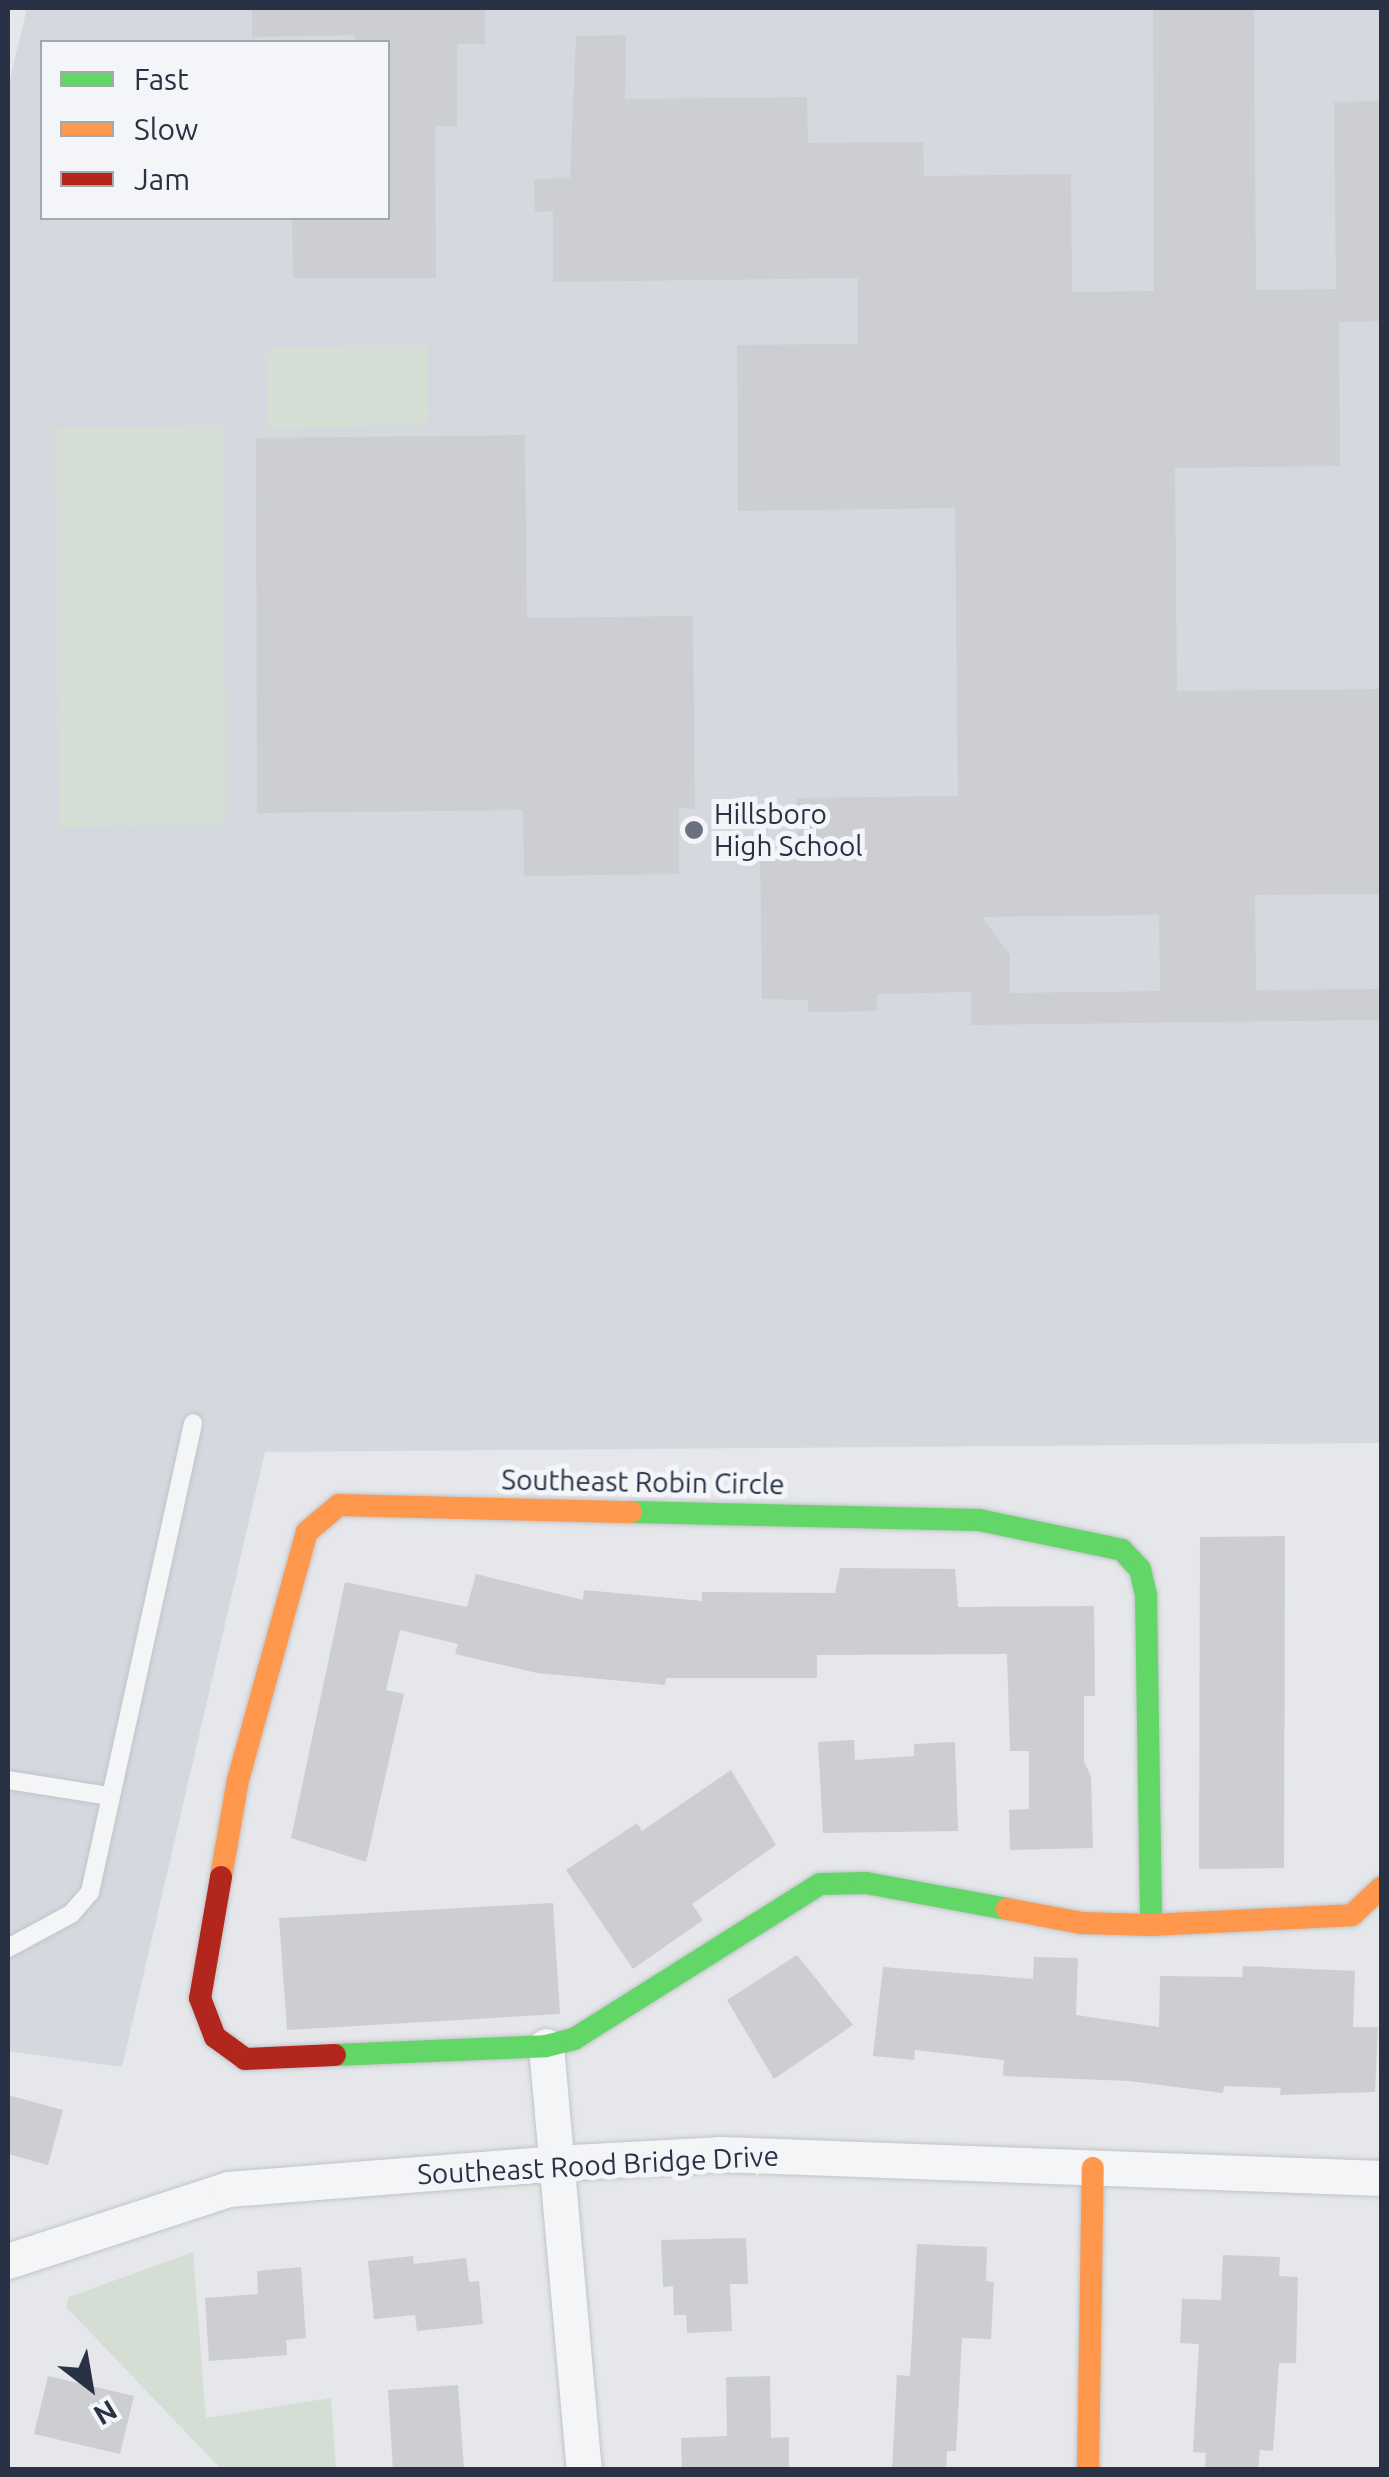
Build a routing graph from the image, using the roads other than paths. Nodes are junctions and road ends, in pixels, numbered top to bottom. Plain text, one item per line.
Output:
1 (193, 1423) dead end
2 (8, 1780) edge
3 (109, 1796) junction
4 (1382, 1887) edge
5 (1151, 1925) junction
6 (8, 1948) edge
7 (546, 2046) junction
8 (554, 2163) junction
9 (1093, 2168) junction
10 (1382, 2178) edge
11 (8, 2261) edge
12 (584, 2470) edge
13 (1088, 2470) edge

1 - 3 lane
2 - 3 lane
3 - 6 lane
4 - 5 street
5 - 7 street
5 - 7 street, Southeast Robin Circle
7 - 8 street
8 - 9 street, Southeast Rood Bridge Drive
8 - 11 street, Southeast Rood Bridge Drive
8 - 12 street
9 - 10 street, Southeast Rood Bridge Drive
9 - 13 street

